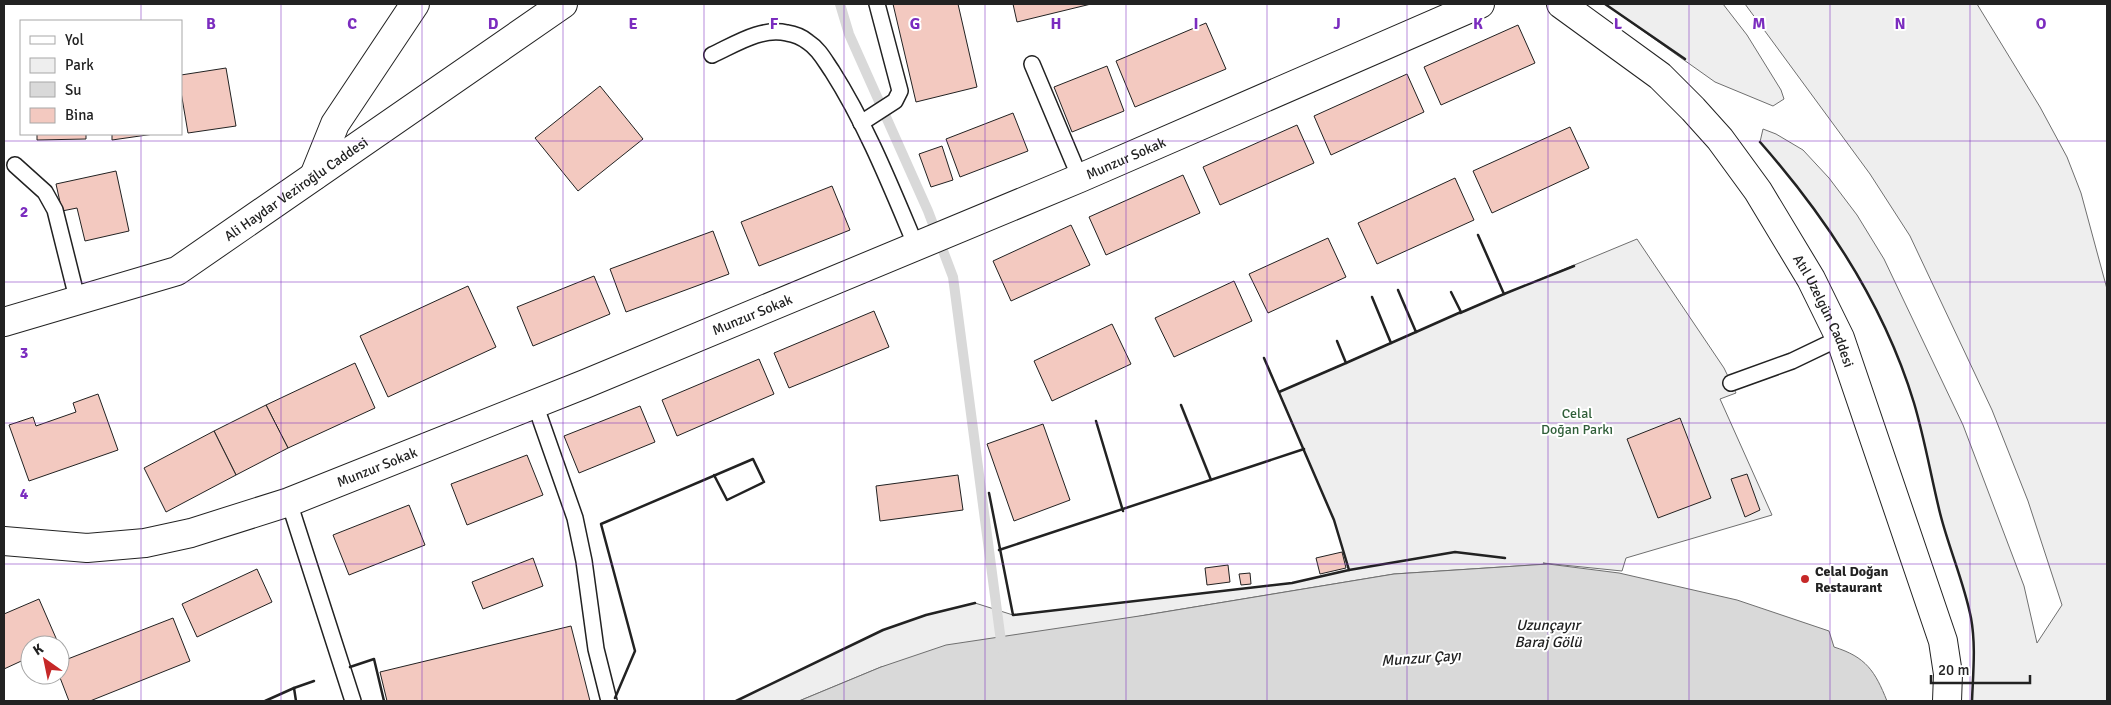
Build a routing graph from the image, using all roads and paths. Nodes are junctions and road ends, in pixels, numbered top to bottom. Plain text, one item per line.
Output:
1 (415, 4) edge
2 (563, 4) edge
3 (877, 4) edge
4 (1480, 4) edge
5 (1561, 4) edge
6 (712, 55) dead end
7 (1032, 64) dead end
8 (861, 123) junction
9 (15, 165) dead end
10 (314, 176) junction
11 (1080, 178) junction
12 (916, 246) junction
13 (78, 302) junction
14 (4, 322) edge
15 (1840, 338) junction
16 (1731, 383) dead end
17 (536, 404) junction
18 (289, 502) junction
19 (4, 541) edge
20 (353, 701) edge
21 (609, 701) edge
22 (1947, 701) edge

1 - 10 street
2 - 10 street, Ali Haydar Veziroğlu Caddesi
3 - 8 lane
4 - 11 street, Munzur Sokak
5 - 15 street, Atıl Uzelgün Caddesi
6 - 8 lane
7 - 11 lane
8 - 12 lane
9 - 13 lane
10 - 13 street, Ali Haydar Veziroğlu Caddesi
11 - 12 street, Munzur Sokak
12 - 17 street, Munzur Sokak
13 - 14 street, Ali Haydar Veziroğlu Caddesi
15 - 16 lane
15 - 22 street, Atıl Uzelgün Caddesi
17 - 18 street, Munzur Sokak
17 - 21 lane
18 - 19 street, Munzur Sokak
18 - 20 lane

